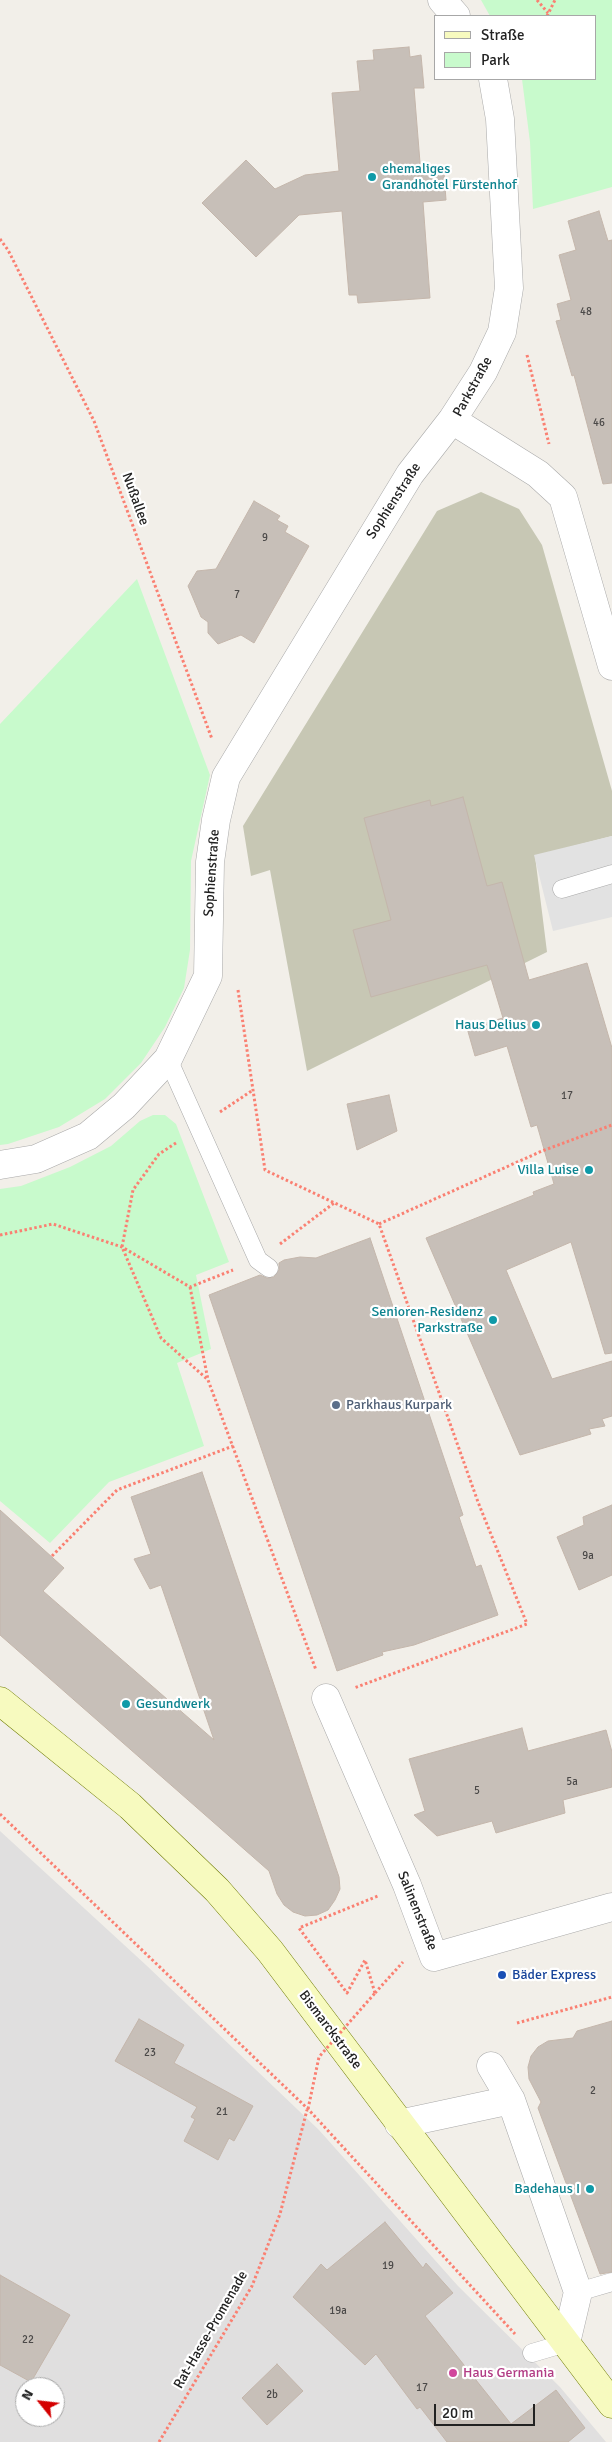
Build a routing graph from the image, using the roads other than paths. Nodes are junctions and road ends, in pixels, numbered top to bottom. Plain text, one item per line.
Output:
1 (442, 0) edge
2 (455, 15) edge
3 (492, 80) edge
4 (452, 420) junction
5 (612, 666) edge
6 (612, 874) edge
7 (562, 889) dead end
8 (168, 1059) junction
9 (0, 1165) edge
10 (264, 1264) road end
11 (326, 1698) road end
12 (0, 1700) edge
13 (612, 1907) edge
14 (491, 2066) dead end
15 (511, 2100) junction
16 (399, 2124) junction
17 (612, 2282) edge
18 (578, 2292) junction
19 (566, 2343) junction
20 (532, 2353) road end
21 (612, 2404) edge

1 - 2 street
3 - 4 street, Parkstraße
4 - 5 street, Parkstraße
4 - 8 street, Sophienstraße
6 - 7 lane
8 - 9 street, Sophienstraße
8 - 10 lane
11 - 13 street, Salinenstraße
12 - 16 main road, Bismarckstraße
14 - 15 street
15 - 16 street
15 - 18 street
16 - 19 main road, Bismarckstraße
17 - 18 lane
18 - 19 street
19 - 20 lane
19 - 21 main road, Bismarckstraße

